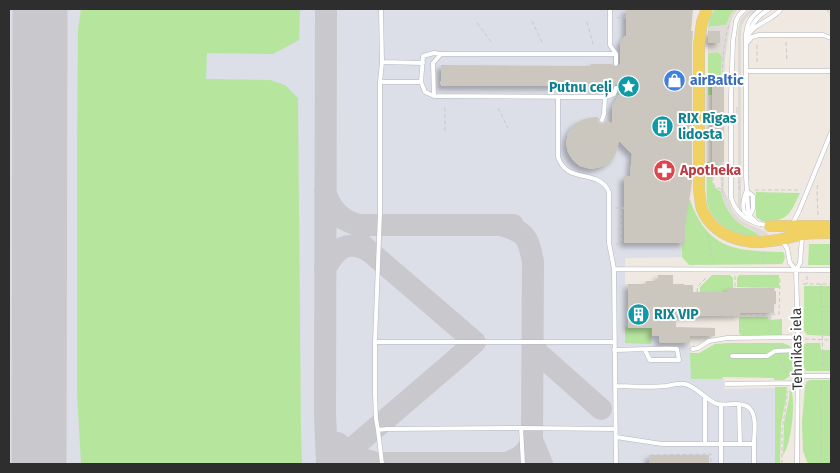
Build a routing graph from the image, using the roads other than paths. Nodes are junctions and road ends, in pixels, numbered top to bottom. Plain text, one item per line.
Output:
1 (381, 9) edge
2 (610, 9) edge
3 (707, 9) edge
4 (745, 9) edge
5 (761, 9) edge
6 (769, 9) edge
7 (780, 9) edge
8 (831, 38) edge
9 (746, 41) junction
10 (440, 54) junction
11 (616, 54) junction
12 (382, 62) junction
13 (422, 63) junction
14 (616, 64) dead end
15 (746, 71) junction
16 (831, 71) edge
17 (380, 82) junction
18 (422, 82) junction
19 (616, 88) dead end
20 (434, 96) junction
21 (558, 97) junction
22 (605, 97) junction
23 (602, 120) dead end
24 (831, 133) edge
25 (746, 190) junction
26 (750, 216) junction
27 (764, 225) junction
28 (831, 226) edge
29 (784, 232) junction
30 (831, 233) edge
31 (803, 234) junction
32 (614, 269) junction
33 (796, 270) junction
34 (831, 270) edge
35 (798, 338) junction
36 (375, 342) junction
37 (614, 342) junction
38 (693, 349) dead end
39 (614, 350) junction
40 (645, 350) junction
41 (798, 350) junction
42 (732, 356) dead end
43 (798, 376) junction
44 (831, 376) edge
45 (798, 383) junction
46 (726, 384) dead end
47 (615, 386) junction
48 (705, 396) junction
49 (739, 404) junction
50 (721, 405) junction
51 (521, 428) junction
52 (616, 428) junction
53 (378, 430) junction
54 (616, 437) junction
55 (705, 444) junction
56 (721, 444) junction
57 (740, 444) junction
58 (754, 444) junction
59 (382, 464) edge
60 (523, 464) edge
61 (616, 464) edge
62 (721, 464) edge
63 (754, 464) edge
64 (797, 464) edge

1 - 12 lane
2 - 11 lane
3 - 29 main road
4 - 27 lane
5 - 9 lane
6 - 9 lane
7 - 9 lane
8 - 9 lane
9 - 15 lane
10 - 11 lane
10 - 13 lane
10 - 20 lane
11 - 14 lane
12 - 13 lane
12 - 17 lane
13 - 18 lane
15 - 16 lane
15 - 25 lane
17 - 18 lane
17 - 36 lane
18 - 20 lane
19 - 22 lane
20 - 21 lane
21 - 22 lane
21 - 32 lane
22 - 23 lane
24 - 29 lane
25 - 26 lane
25 - 26 lane
26 - 27 lane
27 - 29 main road
28 - 29 main road
29 - 31 main road
29 - 33 lane
30 - 31 main road
31 - 33 lane, Tehnikas iela
32 - 33 lane
32 - 37 lane
33 - 34 lane
33 - 35 lane, Tehnikas iela
35 - 38 lane
35 - 41 lane, Tehnikas iela
36 - 37 lane
36 - 53 lane
37 - 39 lane
39 - 40 lane
39 - 47 lane
40 - 40 lane
41 - 42 lane
41 - 43 lane, Tehnikas iela
43 - 44 lane
43 - 45 lane, Tehnikas iela
45 - 46 lane
45 - 64 lane, Tehnikas iela
47 - 48 lane
47 - 52 lane
48 - 50 lane
48 - 55 lane
49 - 50 lane
49 - 57 lane
49 - 58 lane
50 - 56 lane
51 - 52 lane
51 - 53 lane
51 - 60 lane
52 - 54 lane
53 - 59 lane
54 - 55 lane
54 - 61 lane
55 - 56 lane
56 - 57 lane
56 - 62 lane
57 - 58 lane
58 - 63 lane

